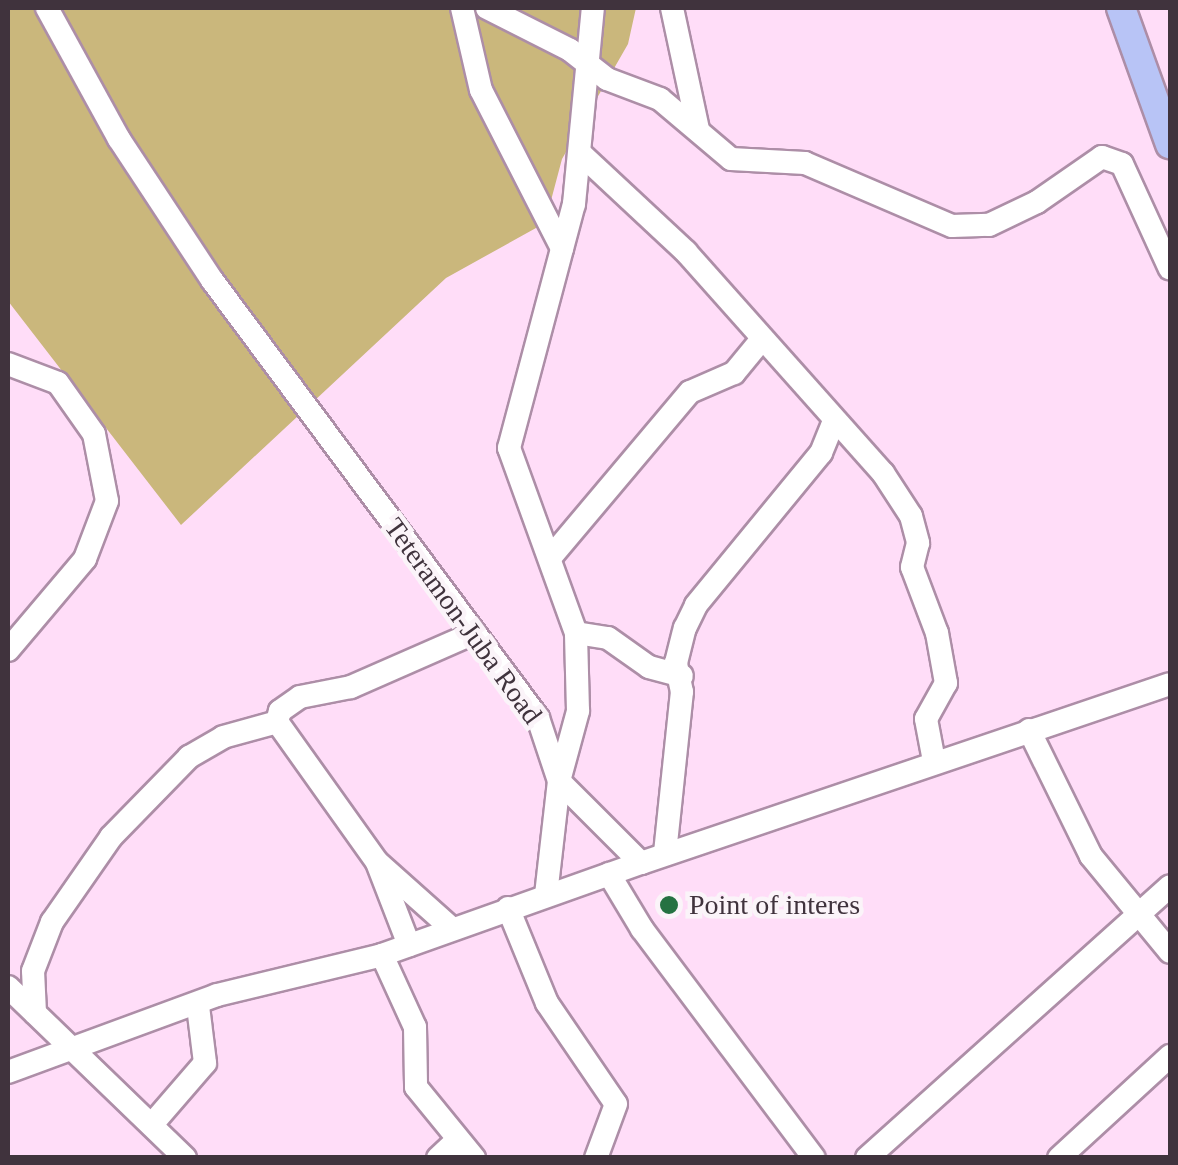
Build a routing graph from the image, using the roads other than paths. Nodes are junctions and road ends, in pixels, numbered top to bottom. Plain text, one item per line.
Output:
1 (48, 8) edge
2 (462, 8) edge
3 (487, 8) edge
4 (593, 8) edge
5 (672, 8) edge
6 (1122, 8) edge
7 (590, 66) junction
8 (698, 130) junction
9 (1170, 144) edge
10 (580, 154) junction
11 (562, 248) junction
12 (1170, 269) edge
13 (762, 339) junction
14 (8, 364) edge
15 (833, 423) junction
16 (550, 558) junction
17 (474, 633) junction
18 (576, 633) junction
19 (8, 650) edge
20 (682, 676) junction
21 (1170, 684) edge
22 (277, 722) junction
23 (1030, 730) junction
24 (934, 761) junction
25 (560, 781) junction
26 (665, 853) junction
27 (377, 862) junction
28 (642, 863) junction
29 (609, 874) junction
30 (1170, 886) edge
31 (546, 895) junction
32 (508, 908) junction
33 (1135, 912) junction
34 (450, 926) junction
35 (409, 945) junction
36 (1170, 952) edge
37 (382, 955) junction
38 (8, 987) edge
39 (198, 1006) junction
40 (35, 1013) junction
41 (74, 1051) junction
42 (1170, 1056) edge
43 (8, 1072) edge
44 (154, 1122) junction
45 (457, 1140) junction
46 (184, 1158) edge
47 (438, 1158) edge
48 (474, 1158) edge
49 (596, 1158) edge
50 (814, 1158) edge
51 (867, 1158) edge
52 (1059, 1158) edge

1 - 17 street, Teteramon-Juba Road
2 - 11 street
3 - 7 street
4 - 7 street
5 - 8 street
6 - 9 main road
7 - 8 street
7 - 10 street
8 - 12 street
10 - 11 street
10 - 13 street
11 - 16 street
13 - 15 street
13 - 16 street
14 - 19 street
15 - 20 street
15 - 24 street
16 - 18 street
17 - 22 street
17 - 25 street, Teteramon-Juba Road
18 - 20 street
18 - 25 street
20 - 26 street
21 - 23 street
22 - 27 street
22 - 40 street
23 - 24 street
23 - 33 street
24 - 26 street
25 - 28 street, Teteramon-Juba Road
25 - 31 street
26 - 28 street
27 - 34 street
27 - 35 street
28 - 29 street
29 - 31 street
29 - 50 street
30 - 33 street
31 - 32 street
32 - 34 street
32 - 49 street
33 - 36 street
33 - 51 street
34 - 35 street
35 - 37 street
37 - 39 street
37 - 45 street
38 - 40 street
39 - 41 street
39 - 44 street
40 - 41 street
41 - 43 street
41 - 44 street
42 - 52 street
44 - 46 street
45 - 47 street
45 - 48 street

